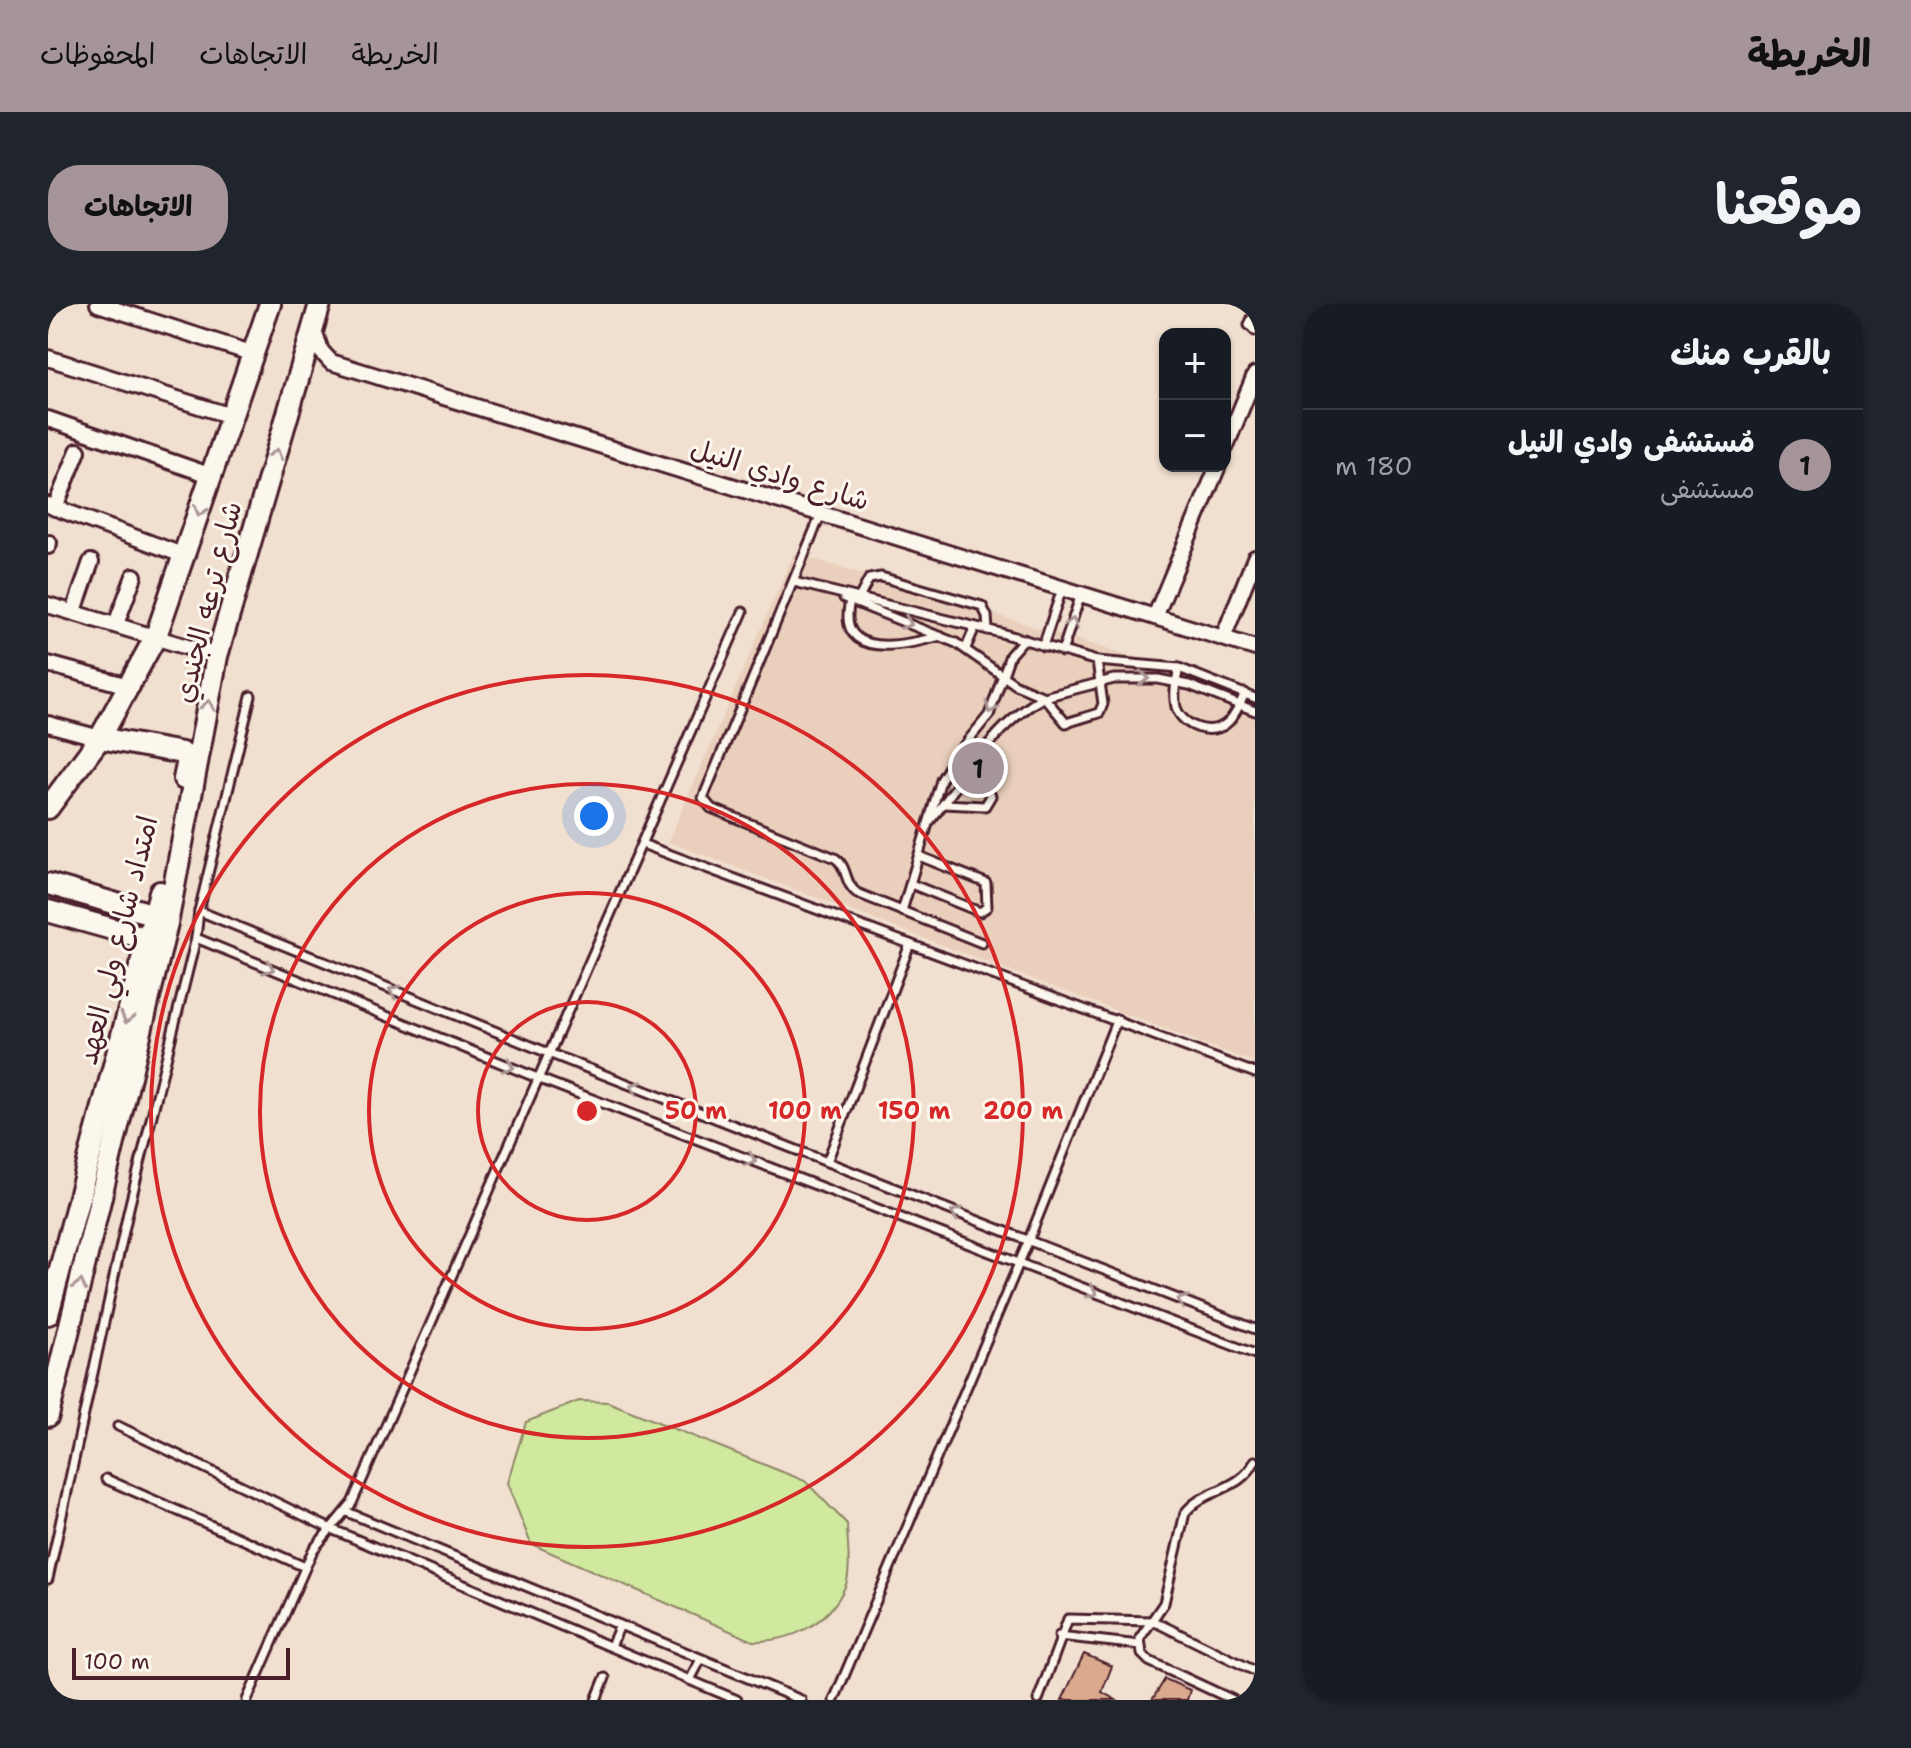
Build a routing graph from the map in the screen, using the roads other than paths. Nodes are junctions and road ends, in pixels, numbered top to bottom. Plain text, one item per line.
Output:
1 (98, 304) edge
2 (270, 304) edge
3 (320, 304) edge
4 (1255, 311) edge
5 (313, 325) junction
6 (1255, 331) edge
7 (254, 354) junction
8 (48, 358) edge
9 (1255, 375) edge
10 (231, 416) junction
11 (48, 419) edge
12 (1231, 433) edge
13 (78, 451) dead end
14 (1215, 472) edge
15 (212, 476) junction
16 (52, 507) edge
17 (821, 514) junction
18 (185, 556) junction
19 (1255, 558) edge
20 (91, 562) dead end
21 (134, 576) dead end
22 (794, 582) junction
23 (1062, 589) junction
24 (835, 593) junction
25 (1081, 594) junction
26 (859, 598) junction
27 (850, 601) junction
28 (48, 605) edge
29 (74, 611) junction
30 (743, 612) dead end
31 (1155, 617) junction
32 (116, 624) junction
33 (975, 627) junction
34 (988, 630) junction
35 (156, 636) junction
36 (940, 636) junction
37 (1223, 638) junction
38 (1024, 639) junction
39 (1043, 646) junction
40 (966, 648) junction
41 (1255, 648) edge
42 (1062, 652) junction
43 (217, 656) junction
44 (1097, 661) junction
45 (48, 664) edge
46 (1179, 668) junction
47 (1003, 677) junction
48 (1176, 681) junction
49 (1100, 682) junction
50 (132, 687) junction
51 (1245, 693) junction
52 (251, 696) dead end
53 (1044, 697) junction
54 (1255, 698) edge
55 (1240, 704) junction
56 (1255, 711) edge
57 (48, 724) edge
58 (100, 738) junction
59 (193, 756) junction
60 (949, 767) junction
61 (962, 775) junction
62 (56, 785) edge
63 (944, 804) junction
64 (48, 808) edge
65 (928, 824) junction
66 (642, 844) junction
67 (919, 856) junction
68 (48, 884) edge
69 (911, 884) junction
70 (48, 911) edge
71 (199, 911) junction
72 (902, 911) junction
73 (162, 917) junction
74 (196, 938) junction
75 (148, 939) junction
76 (982, 943) dead end
77 (910, 944) junction
78 (1117, 1019) junction
79 (551, 1054) junction
80 (1255, 1073) edge
81 (540, 1079) junction
82 (827, 1162) junction
83 (1028, 1242) junction
84 (1019, 1264) junction
85 (48, 1314) edge
86 (1255, 1329) edge
87 (1255, 1354) edge
88 (48, 1416) edge
89 (118, 1426) dead end
90 (1255, 1461) edge
91 (106, 1479) dead end
92 (347, 1512) junction
93 (329, 1528) junction
94 (305, 1567) junction
95 (48, 1579) edge
96 (1153, 1621) junction
97 (620, 1625) junction
98 (1059, 1636) junction
99 (1140, 1645) junction
100 (611, 1646) junction
101 (701, 1659) junction
102 (1255, 1671) edge
103 (605, 1678) dead end
104 (690, 1680) junction
105 (247, 1700) edge
106 (596, 1700) edge
107 (737, 1700) edge
108 (801, 1700) edge
109 (834, 1700) edge
110 (1038, 1700) edge
111 (1233, 1700) edge

1 - 7 street
2 - 7 main road, شارع ترعه الجندي
3 - 5 main road, شارع ترعه الجندي
4 - 6 lane
5 - 17 street, شارع وادي النيل
43 -> 5 main road, شارع ترعه الجندي
7 - 10 main road, شارع ترعه الجندي
8 - 10 street
9 - 12 street
10 - 15 main road, شارع ترعه الجندي
11 - 15 street
13 - 16 street
14 - 31 street
15 -> 18 main road, شارع ترعه الجندي
16 - 18 street
17 - 22 lane
17 - 23 street, شارع وادي النيل
18 - 35 main road, شارع ترعه الجندي
19 - 37 street
20 - 29 street
21 - 32 street
22 - 24 lane
22 - 72 lane
23 - 25 street, شارع وادي النيل
23 - 39 lane
24 - 26 lane
24 - 27 lane
25 - 31 street, شارع وادي النيل
42 -> 25 lane
26 - 33 lane
26 - 34 lane
27 -> 36 lane
27 - 36 lane
28 - 29 street
29 - 32 street
30 - 66 lane
31 - 37 street, شارع وادي النيل
32 - 35 street
33 - 34 lane
33 - 40 lane
34 - 38 lane
35 - 43 street
35 - 50 main road, شارع ترعه الجندي
36 - 40 lane
37 - 41 street, شارع وادي النيل
38 - 39 lane
38 - 47 lane
39 - 42 lane
40 - 47 lane
42 - 44 lane
59 -> 43 main road, شارع ترعه الجندي
44 - 46 lane
44 - 49 lane
45 - 50 street
46 - 48 lane
46 - 51 lane
47 - 53 lane
47 -> 60 lane
49 -> 48 lane
48 - 55 lane
48 - 55 lane
49 - 53 lane
49 - 53 lane
50 - 58 main road, شارع ترعه الجندي
51 - 54 lane
51 - 55 lane
52 - 71 lane
53 - 61 lane
55 - 56 lane
57 - 58 street
58 - 59 main road
58 - 62 main road, شارع ترعه الجندي
59 - 73 main road, شارع ترعه الجندي
60 - 61 lane
60 - 65 lane
61 - 63 lane
61 - 63 lane
62 - 64 main road, شارع ترعه الجندي
63 - 65 lane
65 - 67 lane
66 - 77 lane
66 - 79 lane
67 - 69 lane
67 - 69 lane
68 - 73 main road
69 - 72 lane
70 - 75 main road
71 - 74 lane
79 -> 71 lane
72 - 76 lane
73 - 75 main road, امتداد شارع ولي العهد
88 -> 73 main road, امتداد شارع ولي العهد
74 -> 81 lane
74 - 95 lane
75 -> 85 main road, امتداد شارع ولي العهد
77 - 78 lane
77 - 82 lane
78 - 80 lane
78 - 83 lane
79 - 81 lane
82 -> 79 lane
81 -> 84 lane
81 - 92 lane
83 -> 82 lane
83 - 84 lane
86 -> 83 lane
84 -> 87 lane
84 - 109 lane
89 - 93 lane
90 - 96 lane
91 - 94 lane
92 - 93 lane
92 - 97 lane
93 - 94 lane
93 - 100 lane
94 - 105 lane
96 - 98 lane
96 - 99 lane
96 - 102 lane
97 - 100 lane
97 - 101 lane
98 - 99 lane
98 - 110 lane
99 - 111 lane
100 - 104 lane
101 - 104 lane
101 - 108 lane
103 - 106 lane
104 - 107 lane

